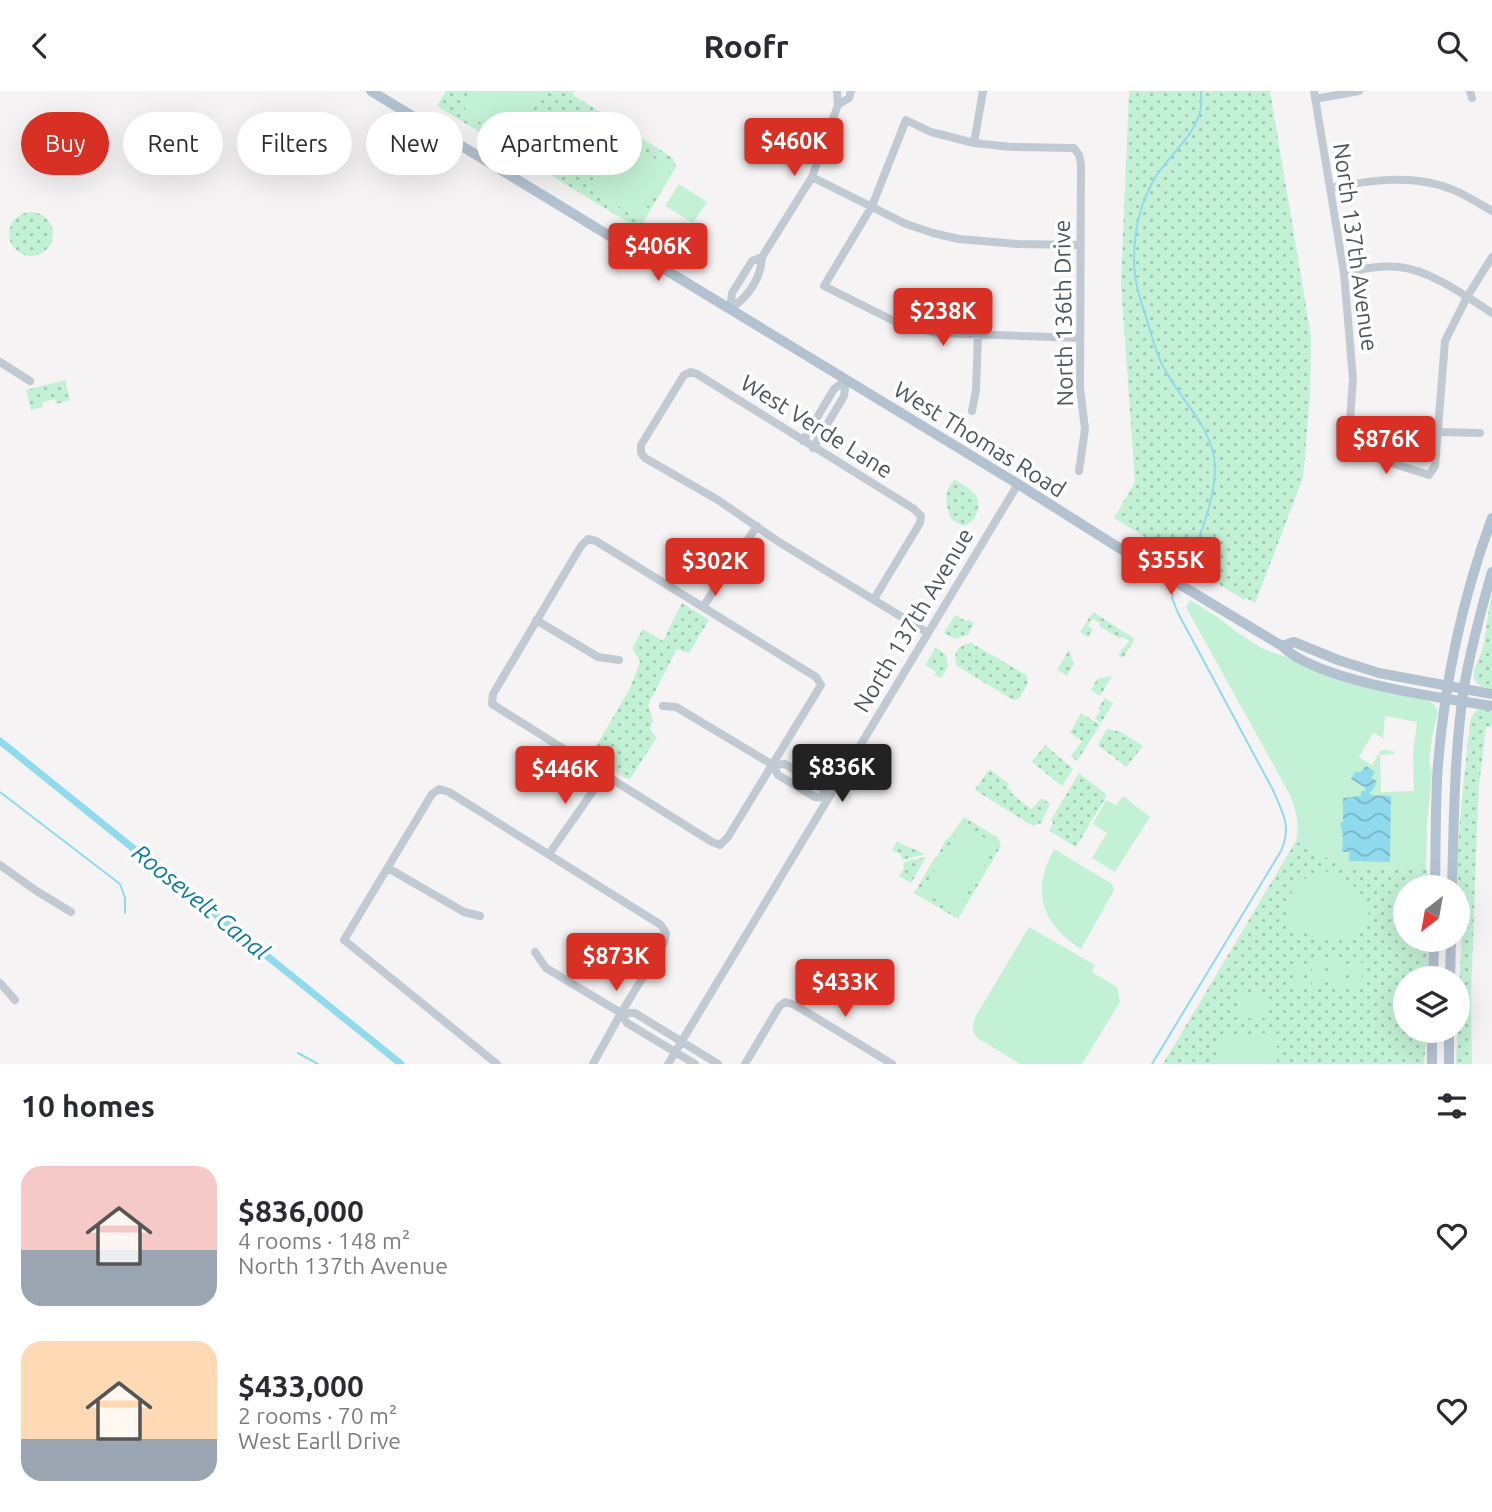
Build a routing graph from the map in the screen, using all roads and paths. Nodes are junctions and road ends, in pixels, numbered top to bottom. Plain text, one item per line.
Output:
1 (371, 91) edge
2 (837, 91) edge
3 (851, 91) edge
4 (983, 91) edge
5 (1359, 91) edge
6 (1314, 95) edge
7 (838, 105) junction
8 (974, 142) junction
9 (812, 177) junction
10 (1331, 188) junction
11 (872, 206) junction
12 (1492, 211) edge
13 (1079, 245) junction
14 (762, 257) junction
15 (1492, 257) edge
16 (1344, 274) junction
17 (1467, 297) junction
18 (730, 309) junction
19 (1492, 313) edge
20 (978, 335) junction
21 (1079, 338) junction
22 (0, 362) edge
23 (846, 380) junction
24 (30, 381) dead end
25 (972, 411) dead end
26 (1438, 432) junction
27 (1480, 433) dead end
28 (803, 441) junction
29 (813, 448) junction
30 (1079, 471) dead end
31 (1018, 484) junction
32 (1492, 517) edge
33 (757, 526) junction
34 (1492, 572) edge
35 (874, 599) junction
36 (703, 607) junction
37 (536, 620) junction
38 (928, 633) junction
39 (1282, 646) junction
40 (619, 660) dead end
41 (1447, 687) junction
42 (1464, 690) junction
43 (1492, 694) edge
44 (1446, 698) junction
45 (1463, 702) junction
46 (663, 706) dead end
47 (1492, 706) edge
48 (773, 765) junction
49 (605, 774) junction
50 (828, 798) junction
51 (549, 854) junction
52 (0, 865) edge
53 (388, 868) junction
54 (1435, 875) edge
55 (1452, 875) edge
56 (71, 912) dead end
57 (480, 916) dead end
58 (535, 952) dead end
59 (0, 983) edge
60 (15, 1000) dead end
61 (621, 1013) junction
62 (682, 1042) junction
63 (1433, 1043) edge
64 (1449, 1043) edge
65 (675, 1052) junction
66 (497, 1064) edge
67 (593, 1064) edge
68 (668, 1064) edge
69 (695, 1064) edge
70 (718, 1064) edge
71 (745, 1064) edge
72 (892, 1064) edge
73 (1432, 1064) edge
74 (1449, 1064) edge

1 - 18 main road, West Thomas Road
2 - 7 street
3 - 7 street
4 - 8 street
5 - 6 street
6 - 10 street, North 137th Avenue
7 - 9 street
8 - 11 street
8 - 13 street, North 136th Drive
9 - 11 street
9 - 14 street
10 - 12 street
10 - 16 street, North 137th Avenue
11 - 13 street
11 - 20 street
13 - 21 street, North 136th Drive
14 - 18 street
14 - 18 street
15 - 17 street
16 - 17 street
16 - 26 street, North 137th Avenue
17 - 19 street
17 - 26 street
18 - 23 main road, West Thomas Road
20 - 21 street
20 - 25 street
21 - 30 street, North 136th Drive
22 - 24 street
23 - 28 street
23 - 29 street
23 - 31 main road, West Thomas Road
26 - 27 street
28 - 29 street, West Verde Lane
28 - 33 street, West Verde Lane
29 - 35 street, West Verde Lane
31 - 38 street, North 137th Avenue
31 - 39 main road, West Thomas Road
32 - 41 main road
33 - 35 street
33 - 36 street
34 - 42 main road
35 - 38 street
36 - 37 street
36 - 48 street
37 - 40 street
37 - 49 street
38 - 50 street, North 137th Avenue
39 - 41 main road, West Thomas Road
39 - 44 main road, West Thomas Road
41 - 42 main road, West Thomas Road
41 - 44 main road
42 - 43 main road, West Thomas Road
42 - 45 main road
44 - 45 main road, West Thomas Road
44 - 54 main road
45 - 47 main road, West Thomas Road
45 - 55 main road
46 - 48 street
48 - 49 street
48 - 50 street
49 - 51 street
50 - 62 street, North 137th Avenue
51 - 53 street
51 - 61 street
52 - 56 street
53 - 57 street
53 - 66 street
58 - 61 street
59 - 60 street
61 - 62 street
61 - 65 street
61 - 67 street
62 - 65 street, North 137th Avenue
62 - 70 street
63 - 73 main road
64 - 74 main road
65 - 68 street, North 137th Avenue
65 - 69 street
71 - 72 street

